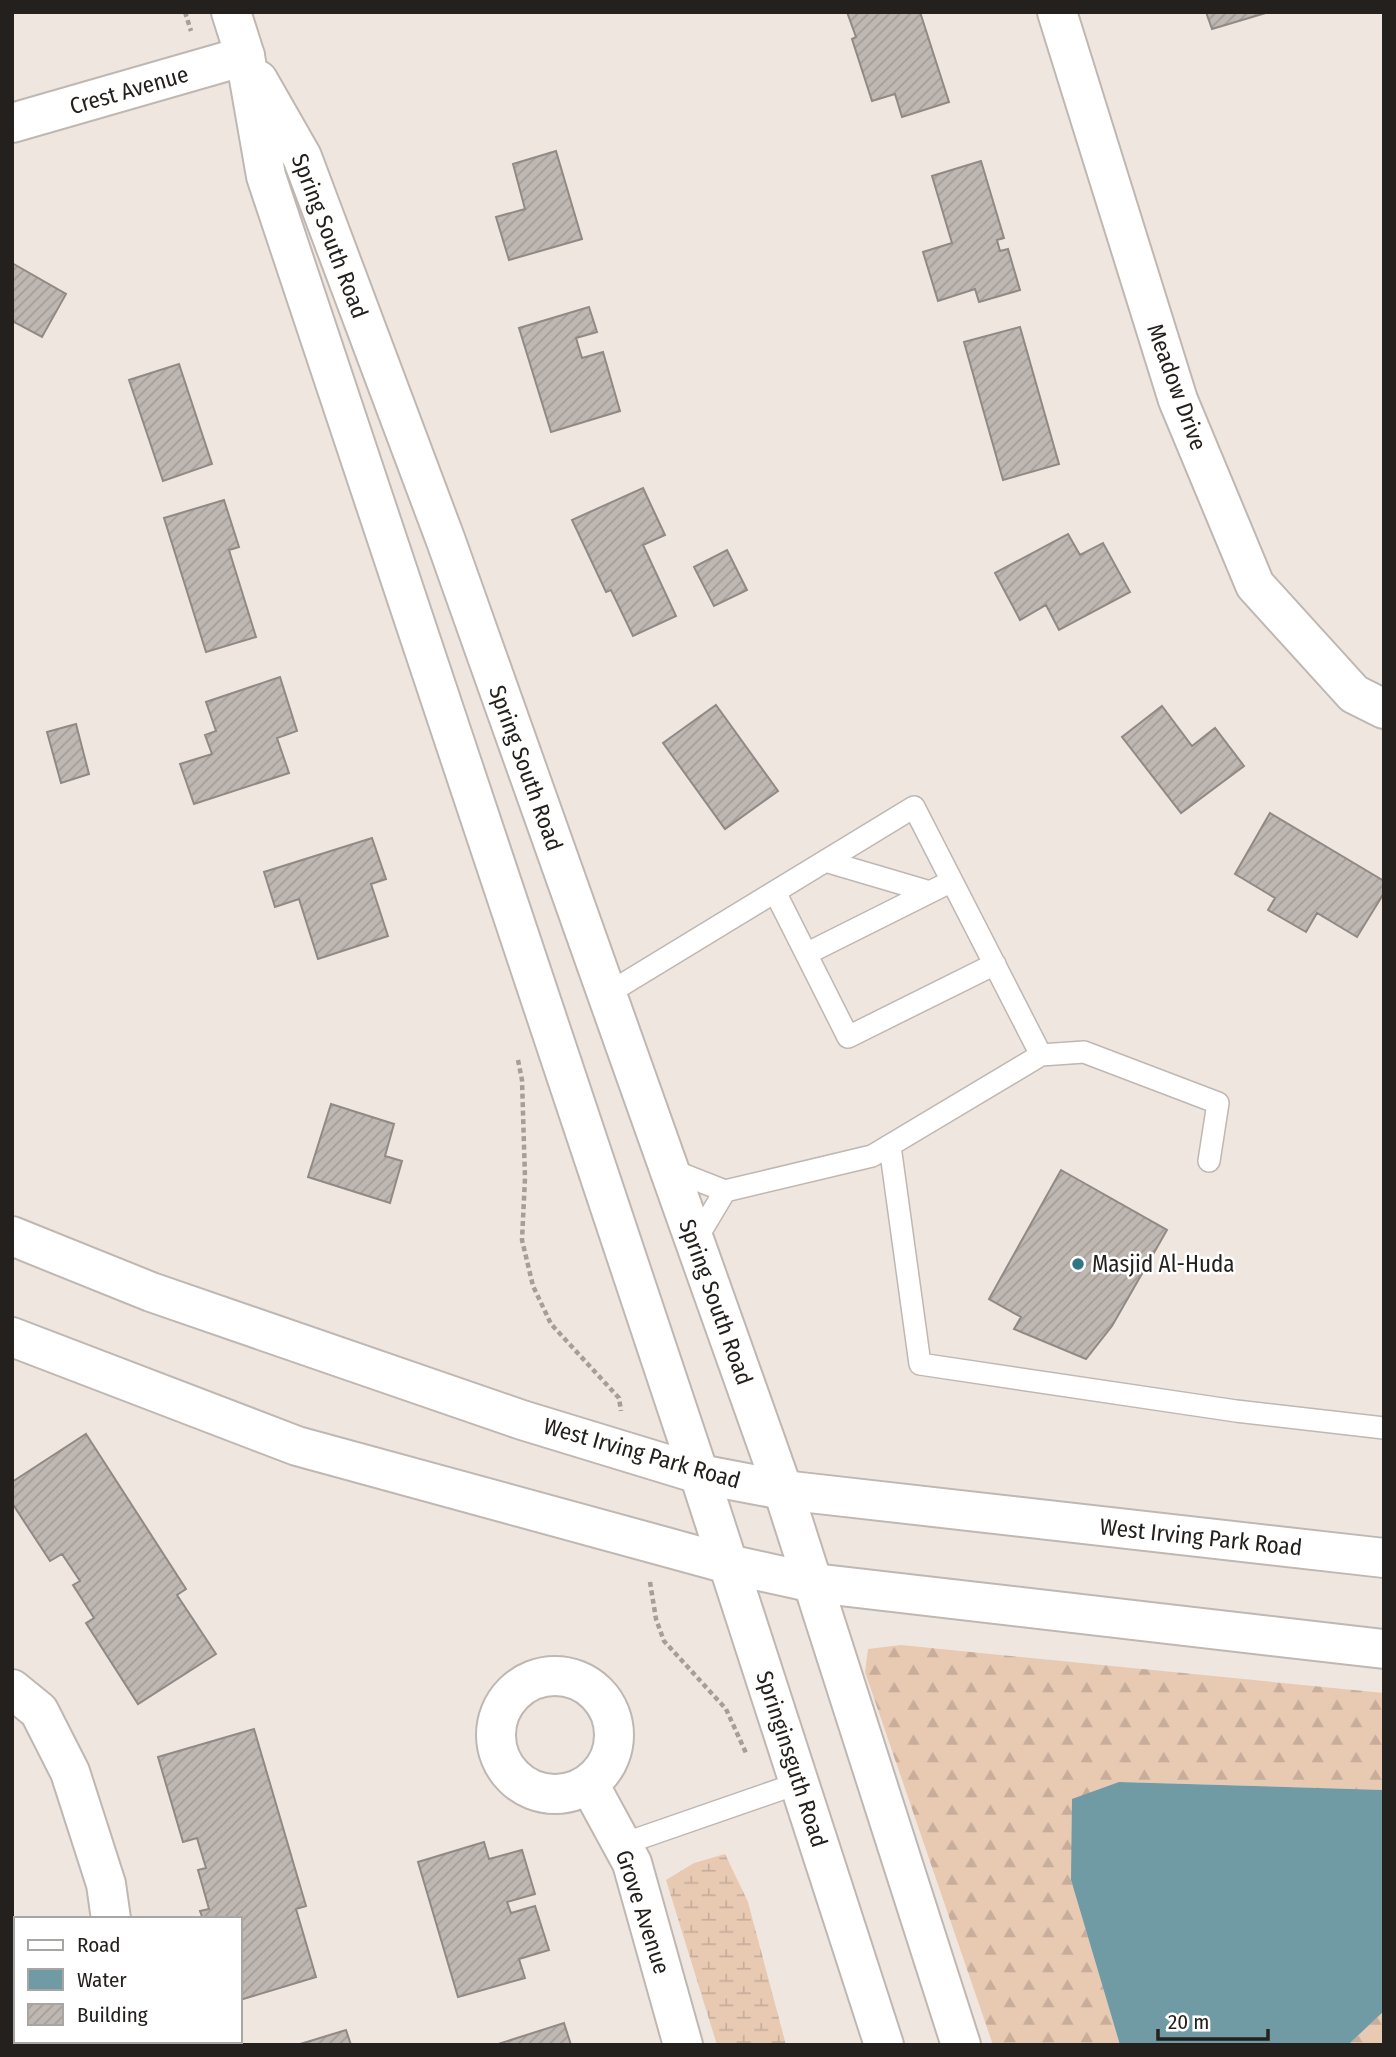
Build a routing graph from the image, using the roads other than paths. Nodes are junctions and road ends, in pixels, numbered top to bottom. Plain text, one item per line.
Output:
1 (231, 12) edge
2 (1057, 12) edge
3 (245, 56) junction
4 (12, 123) edge
5 (1384, 709) edge
6 (825, 861) junction
7 (952, 881) junction
8 (775, 892) junction
9 (930, 892) junction
10 (806, 954) junction
11 (995, 964) junction
12 (607, 994) junction
13 (1041, 1055) junction
14 (890, 1146) junction
15 (1209, 1161) dead end
16 (669, 1169) junction
17 (726, 1191) junction
18 (12, 1236) edge
19 (695, 1241) junction
20 (12, 1337) edge
21 (1384, 1428) edge
22 (699, 1474) junction
23 (783, 1490) junction
24 (1384, 1558) edge
25 (728, 1564) junction
26 (814, 1583) junction
27 (1384, 1649) edge
28 (12, 1689) edge
29 (799, 1783) junction
30 (589, 1784) dead end
31 (622, 1844) junction
32 (111, 1917) edge
33 (683, 2045) edge
34 (884, 2045) edge
35 (961, 2045) edge

1 - 3 street, Spring South Road
2 - 5 street, Meadow Drive
3 - 4 street, Crest Avenue
3 - 12 street, Spring South Road
3 - 22 street, Spring South Road
6 - 7 lane
6 - 8 lane
6 - 9 lane
7 - 9 lane
7 - 11 lane
8 - 10 lane
8 - 12 lane
9 - 10 lane
10 - 11 lane
11 - 13 lane
12 - 16 street, Spring South Road
13 - 14 lane
13 - 15 lane
14 - 17 lane
14 - 21 lane
16 - 17 lane
16 - 19 street, Spring South Road
17 - 19 lane
18 - 22 street, West Irving Park Road
19 - 23 street, Spring South Road
20 - 25 street
22 - 23 street, West Irving Park Road
22 - 25 street, Springinsguth Road
23 - 24 street, West Irving Park Road
23 - 26 street
25 - 26 street
25 - 29 street, Springinsguth Road
26 - 27 street
26 - 35 street
28 - 32 street
29 - 31 lane
29 - 34 street, Springinsguth Road
30 - 31 street, Grove Avenue
31 - 33 street, Grove Avenue

